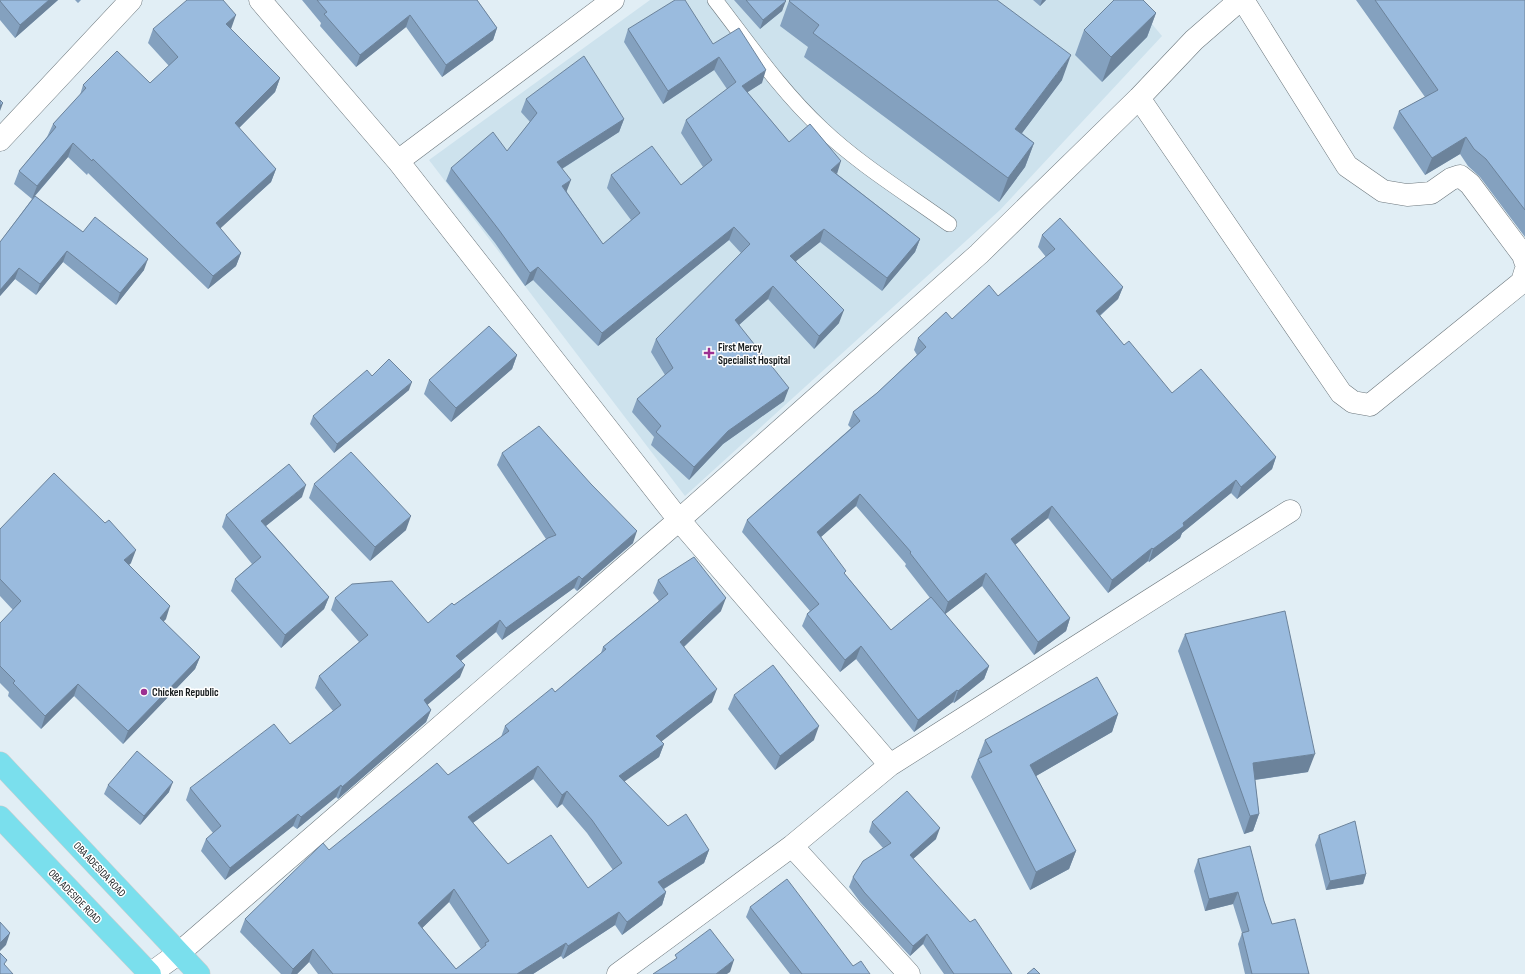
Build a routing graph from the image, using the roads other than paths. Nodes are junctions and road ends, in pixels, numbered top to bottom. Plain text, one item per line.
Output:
1 (131, 0) edge
2 (260, 0) edge
3 (613, 0) edge
4 (715, 0) edge
5 (1240, 0) edge
6 (1243, 0) edge
7 (1139, 98) junction
8 (0, 140) edge
9 (398, 161) junction
10 (949, 224) dead end
11 (1525, 261) edge
12 (1525, 272) edge
13 (1290, 511) dead end
14 (679, 520) junction
15 (0, 763) edge
16 (890, 764) junction
17 (0, 817) edge
18 (792, 846) junction
19 (179, 953) junction
20 (150, 974) edge
21 (199, 974) edge
22 (618, 974) edge
23 (909, 974) edge

1 - 8 street
2 - 9 street
3 - 9 street
4 - 10 lane
5 - 7 street
6 - 11 street
7 - 12 street
7 - 14 street
9 - 14 street
13 - 16 street
14 - 16 street
14 - 19 street
15 - 19 main road, OBA ADESIDA ROAD
16 - 18 street
17 - 20 main road, OBA ADESIDE ROAD
18 - 22 street
18 - 23 street
19 - 20 street
19 - 21 main road, OBA ADESIDA ROAD

